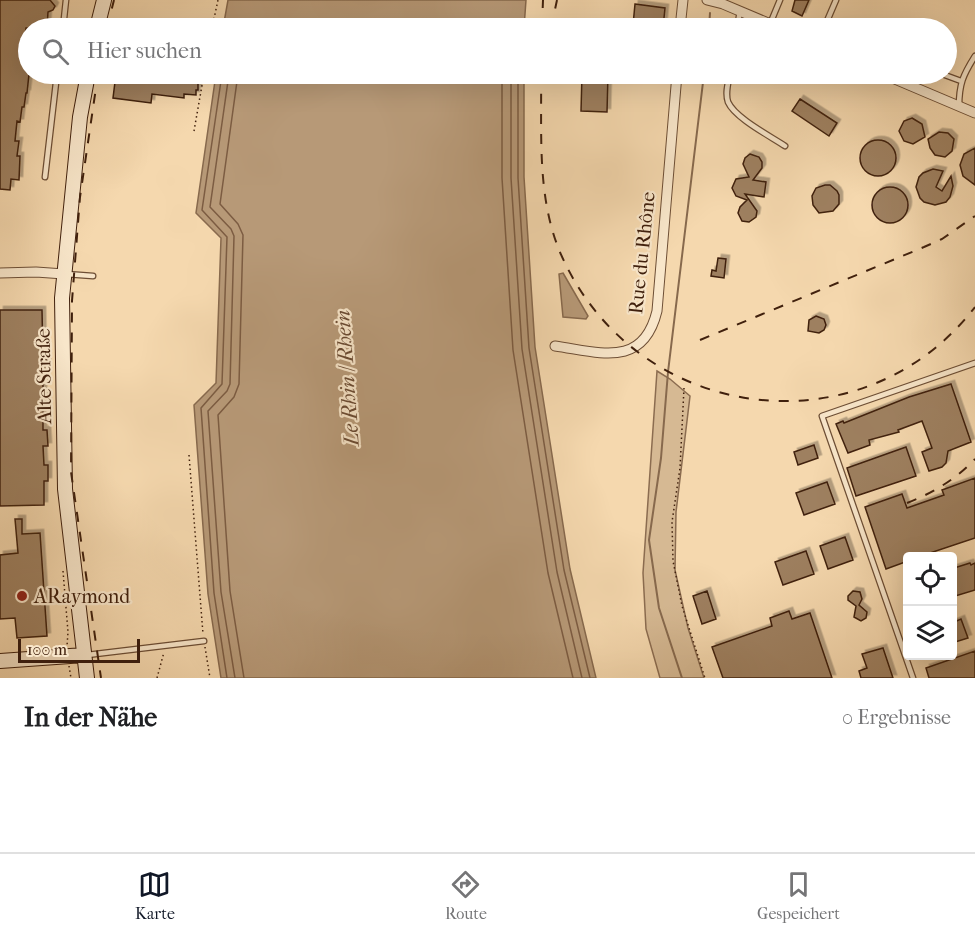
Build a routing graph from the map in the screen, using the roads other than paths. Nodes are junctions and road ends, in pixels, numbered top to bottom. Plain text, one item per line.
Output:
1 (66, 0) edge
2 (104, 0) edge
3 (682, 0) edge
4 (707, 0) edge
5 (780, 0) edge
6 (836, 0) edge
7 (735, 6) edge
8 (64, 18) edge
9 (100, 18) edge
10 (681, 18) edge
11 (758, 18) edge
12 (772, 18) edge
13 (828, 18) edge
14 (975, 56) edge
15 (957, 80) edge
16 (961, 81) junction
17 (56, 84) edge
18 (86, 84) edge
19 (675, 84) edge
20 (728, 84) edge
21 (906, 84) edge
22 (959, 107) junction
23 (975, 113) edge
24 (785, 146) dead end
25 (45, 177) dead end
26 (0, 273) edge
27 (64, 274) junction
28 (93, 276) dead end
29 (555, 346) dead end
30 (975, 363) edge
31 (204, 641) road end
32 (84, 655) junction
33 (0, 661) edge
34 (87, 678) edge
35 (913, 678) edge

1 - 8 lane
2 - 9 street
3 - 10 street
4 - 7 street
5 - 12 lane
6 - 13 lane
7 - 11 street
14 - 16 lane
15 - 16 lane
16 - 22 lane
17 - 25 lane
18 - 27 street, Alte Straße
19 - 29 street, Rue du Rhône
20 - 24 lane
21 - 22 street
22 - 23 street
26 - 27 street
27 - 28 lane
27 - 32 street, Alte Straße
30 - 35 lane
31 - 32 lane
32 - 33 street
32 - 34 street, Alte Straße

